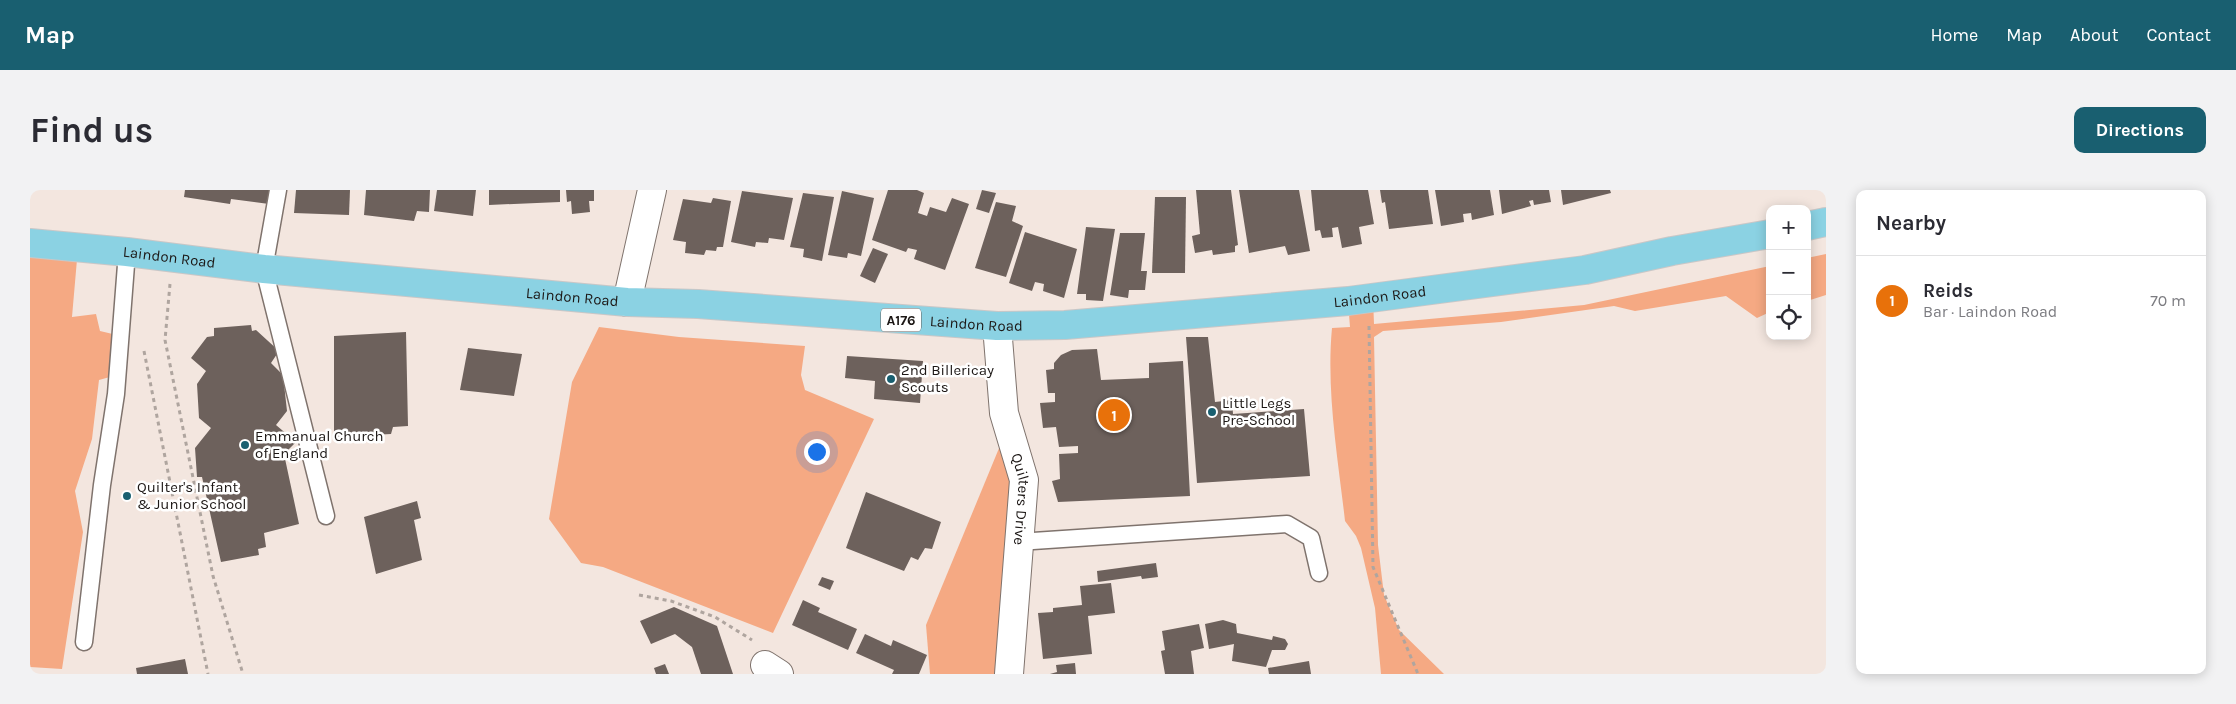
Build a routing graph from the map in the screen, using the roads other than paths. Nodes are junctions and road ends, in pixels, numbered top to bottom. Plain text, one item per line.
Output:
1 (278, 190) edge
2 (652, 190) edge
3 (1826, 222) edge
4 (1811, 225) edge
5 (1766, 235) edge
6 (30, 243) edge
7 (127, 252) junction
8 (264, 269) junction
9 (627, 302) junction
10 (997, 326) junction
11 (326, 516) dead end
12 (1018, 542) junction
13 (1319, 573) dead end
14 (84, 642) dead end
15 (1009, 674) edge

1 - 8 lane
2 - 9 street
3 - 4 main road
5 - 10 main road, Laindon Road / A176
6 - 7 main road, Laindon Road / A176
7 - 8 main road, Laindon Road / A176
7 - 14 lane
8 - 9 main road, Laindon Road / A176
8 - 11 lane
9 - 10 main road, Laindon Road / A176
10 - 12 street, Quilters Drive
12 - 13 lane
12 - 15 street, Quilters Drive

